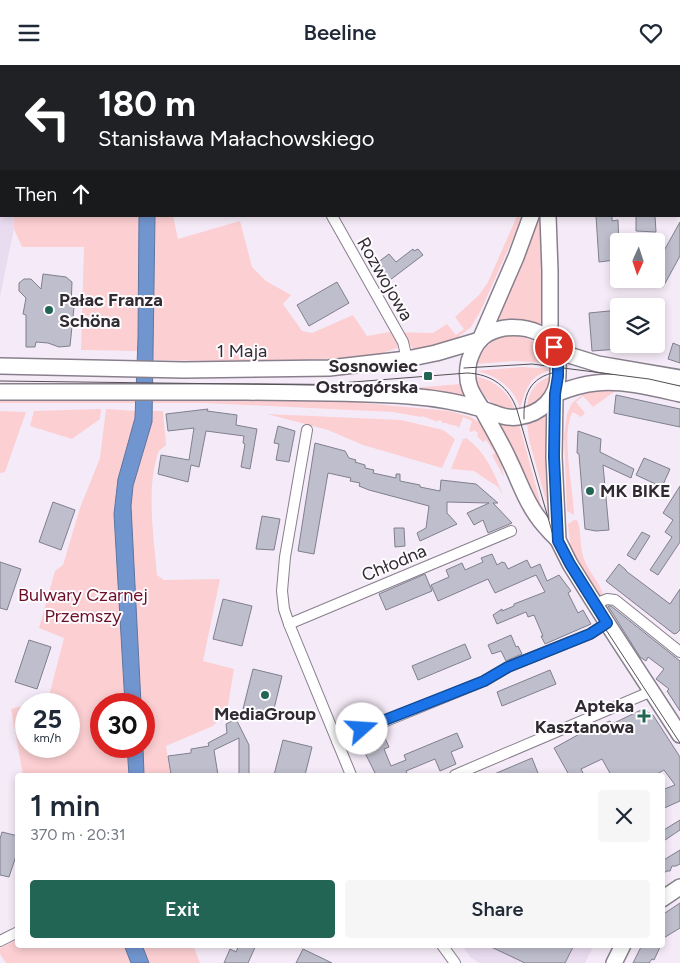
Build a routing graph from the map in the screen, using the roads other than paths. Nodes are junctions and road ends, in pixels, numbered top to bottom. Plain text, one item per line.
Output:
1 (0, 100) edge
2 (0, 133) edge
3 (333, 217) edge
4 (531, 217) edge
5 (548, 217) edge
6 (480, 339) junction
7 (553, 346) junction
8 (407, 359) junction
9 (0, 366) edge
10 (680, 378) edge
11 (0, 392) edge
12 (680, 393) edge
13 (555, 394) junction
14 (482, 409) junction
15 (307, 430) dead end
16 (511, 531) dead end
17 (558, 541) junction
18 (595, 604) junction
19 (607, 623) junction
20 (289, 624) junction
21 (679, 649) edge
22 (652, 691) junction
23 (680, 735) edge
24 (337, 741) junction
25 (350, 773) edge
26 (460, 773) edge
27 (680, 887) edge
28 (665, 897) edge
29 (15, 933) edge
30 (0, 941) edge
31 (444, 948) edge
32 (622, 948) edge
33 (454, 963) edge
34 (614, 963) edge

1 - 2 street
3 - 8 street, Rozwojowa
4 - 6 main road
5 - 7 main road
6 - 7 main road
6 - 8 main road, 1 Maja
6 - 14 main road
7 - 10 main road
7 - 13 main road
8 - 9 main road, 1 Maja
11 - 14 main road
12 - 13 main road
13 - 14 main road
13 - 17 main road
14 - 17 main road
15 - 20 street
16 - 20 street, Chłodna
17 - 18 main road
18 - 19 main road
18 - 21 street
19 - 22 main road
19 - 24 street
20 - 24 street
22 - 23 main road
22 - 26 street
24 - 25 street
27 - 28 main road
29 - 30 street
31 - 33 street
32 - 34 main road

